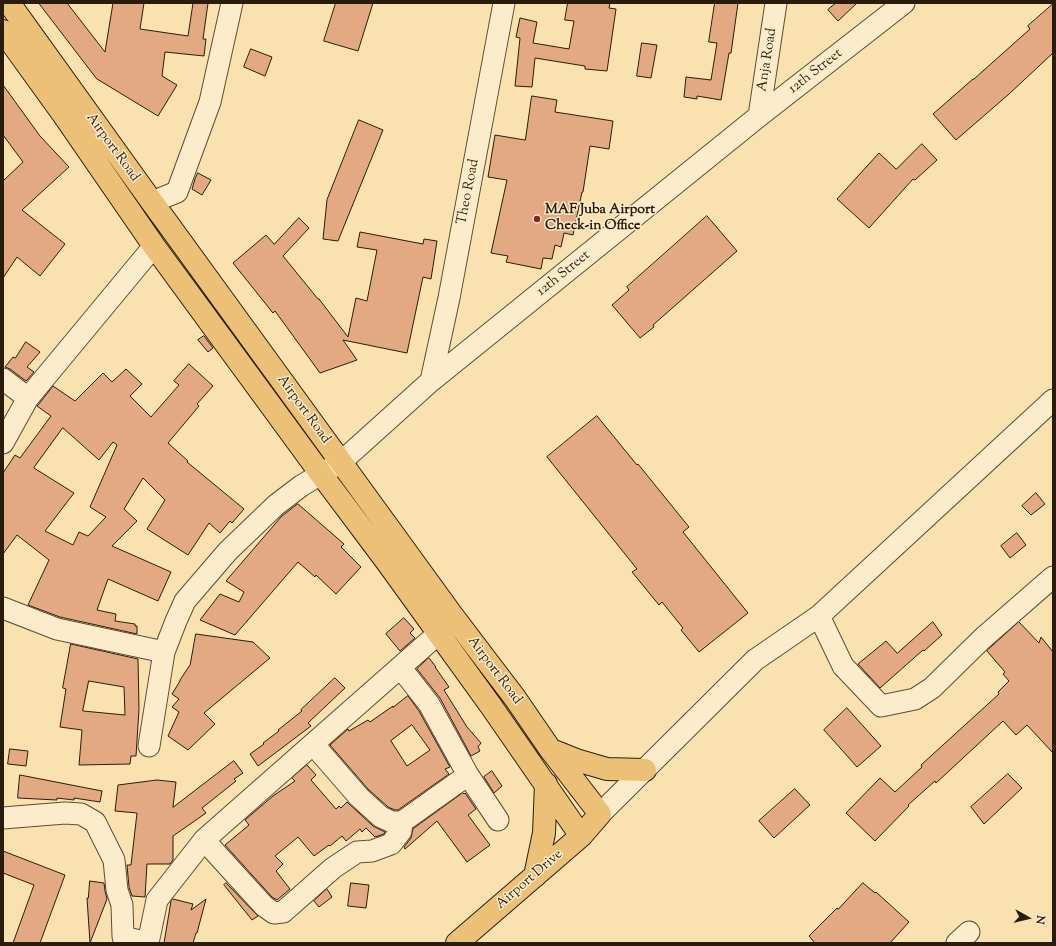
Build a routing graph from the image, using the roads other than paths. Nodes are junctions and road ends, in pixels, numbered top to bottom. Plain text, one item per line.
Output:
1 (9, 3) edge
2 (232, 3) edge
3 (504, 3) edge
4 (776, 3) edge
5 (904, 3) edge
6 (3, 31) edge
7 (759, 116) junction
8 (152, 202) junction
9 (154, 246) junction
10 (3, 379) edge
11 (431, 381) junction
12 (28, 398) junction
13 (1053, 400) edge
14 (3, 443) edge
15 (341, 462) junction
16 (321, 474) junction
17 (1053, 577) edge
18 (3, 608) edge
19 (819, 616) junction
20 (439, 634) junction
21 (164, 652) junction
22 (400, 667) junction
23 (313, 744) junction
24 (149, 746) dead end
25 (550, 749) junction
26 (645, 770) junction
27 (468, 775) junction
28 (546, 784) junction
29 (600, 814) junction
30 (3, 818) edge
31 (498, 820) dead end
32 (402, 822) junction
33 (581, 836) junction
34 (204, 840) junction
35 (535, 876) junction
36 (148, 943) edge
37 (457, 943) edge

1 - 8 main road, Airport Road
2 - 8 street
3 - 11 street, Theo Road
4 - 7 street, Anja Road
5 - 7 street, 12th Street
6 - 9 main road, Airport Road
7 - 11 street, 12th Street
8 - 15 main road, Airport Road
9 - 12 street
9 - 16 main road, Airport Road
10 - 12 street
11 - 15 street, 12th Street
12 - 14 street
13 - 19 street
15 - 16 street, 12th Street
15 - 25 main road, Airport Road
16 - 20 main road, Airport Road
16 - 21 street, 12th Street
17 - 19 street
18 - 21 street
19 - 26 street
20 - 22 street
20 - 28 main road, Airport Road
21 - 24 street, 12th Street
22 - 23 street
22 - 27 street
23 - 32 street
23 - 34 street
25 - 26 main road
25 - 29 main road, Airport Road
26 - 29 street
27 - 31 street
27 - 32 street
28 - 33 main road, Airport Road
28 - 35 main road
29 - 33 main road, Airport Drive
30 - 36 street
32 - 34 street
33 - 35 main road, Airport Drive
34 - 36 street
35 - 37 main road, Airport Drive

